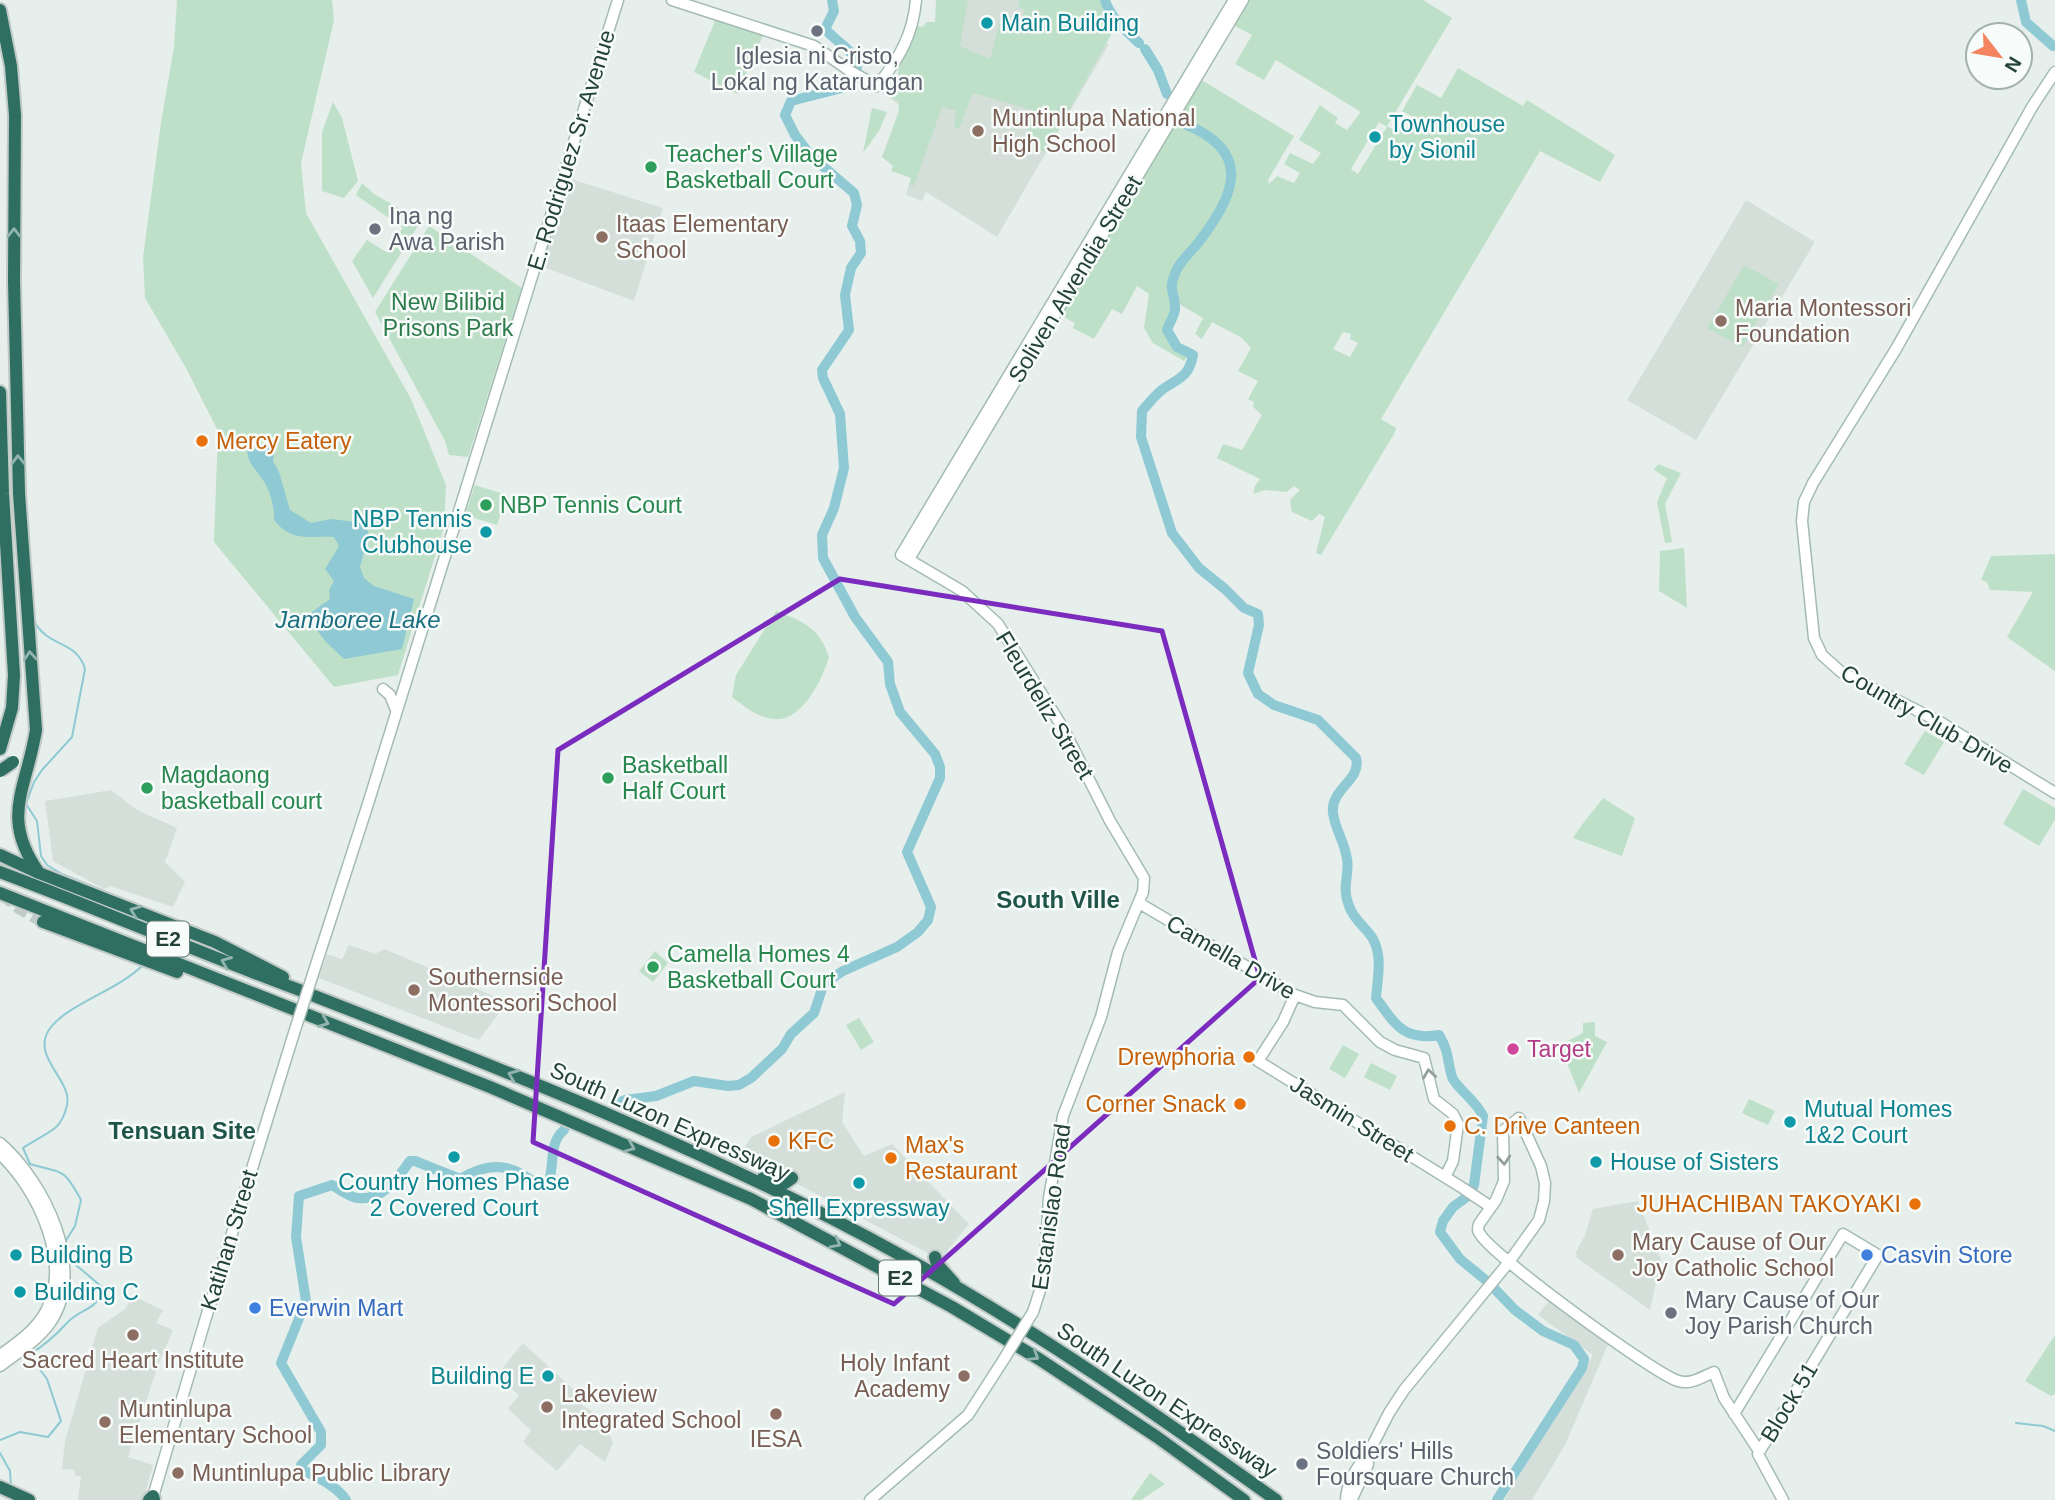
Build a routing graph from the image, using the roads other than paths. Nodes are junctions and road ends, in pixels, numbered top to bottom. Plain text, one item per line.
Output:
1 (618, 0) edge
2 (671, 0) edge
3 (916, 0) edge
4 (1234, 0) edge
5 (1242, 0) edge
6 (0, 10) edge
7 (2055, 72) edge
8 (0, 392) edge
9 (905, 557) junction
10 (8, 575) junction
11 (383, 689) dead end
12 (396, 710) junction
13 (36, 724) junction
14 (0, 749) edge
15 (0, 773) edge
16 (2055, 793) edge
17 (7, 799) dead end
18 (362, 821) joint
19 (9, 844) dead end
20 (0, 855) edge
21 (0, 872) edge
22 (39, 873) junction
23 (0, 893) edge
24 (1139, 904) junction
25 (43, 922) tunnel mouth
26 (238, 988) junction
27 (1295, 995) junction
28 (336, 1005) junction
29 (0, 1143) edge
30 (0, 1154) edge
31 (717, 1161) junction
32 (1445, 1177) junction
33 (792, 1178) dead end
34 (1491, 1207) junction
35 (935, 1257) dead end
36 (1509, 1262) junction
37 (964, 1293) junction
38 (0, 1355) edge
39 (0, 1366) edge
40 (1734, 1414) junction
41 (1758, 1453) junction
42 (152, 1499) edge
43 (870, 1500) edge
44 (1244, 1500) edge
45 (1276, 1500) edge
46 (1347, 1500) edge
47 (1783, 1500) edge

1 - 12 street, E. Rodriguez Sr. Avenue
2 - 3 street
4 - 9 street, Soliven Alvendia Street
5 - 9 street, Soliven Alvendia Street
13 -> 6 highway
7 - 16 street, Country Club Drive
8 - 10 highway
9 - 24 street, Fleurdeliz Street
10 - 14 highway
10 - 15 highway
11 - 12 street
12 - 18 street, E. Rodriguez Sr. Avenue
13 - 15 highway, bridge
13 - 17 highway
18 - 42 street, Katihan Street, bridge
19 - 22 highway
20 - 22 highway
28 -> 21 highway, South Luzon Expressway / E2
28 -> 22 highway
23 - 26 highway, South Luzon Expressway / E2
24 - 27 street, Camella Drive
24 - 43 street, Estanislao Road, bridge
25 - 26 highway
26 -> 44 highway, South Luzon Expressway / E2
32 -> 27 street, Camella Drive
27 - 32 street, Jasmin Street
31 -> 28 highway, South Luzon Expressway / E2
29 - 39 street
30 - 38 street
31 - 33 highway
31 - 37 highway, South Luzon Expressway / E2
32 - 34 street, Jasmin Street
34 - 36 street
36 -> 34 street
35 - 37 highway
36 - 40 street
36 - 46 street
37 - 45 highway, South Luzon Expressway / E2
40 - 41 street
40 - 41 street, Block 51
41 - 47 street

